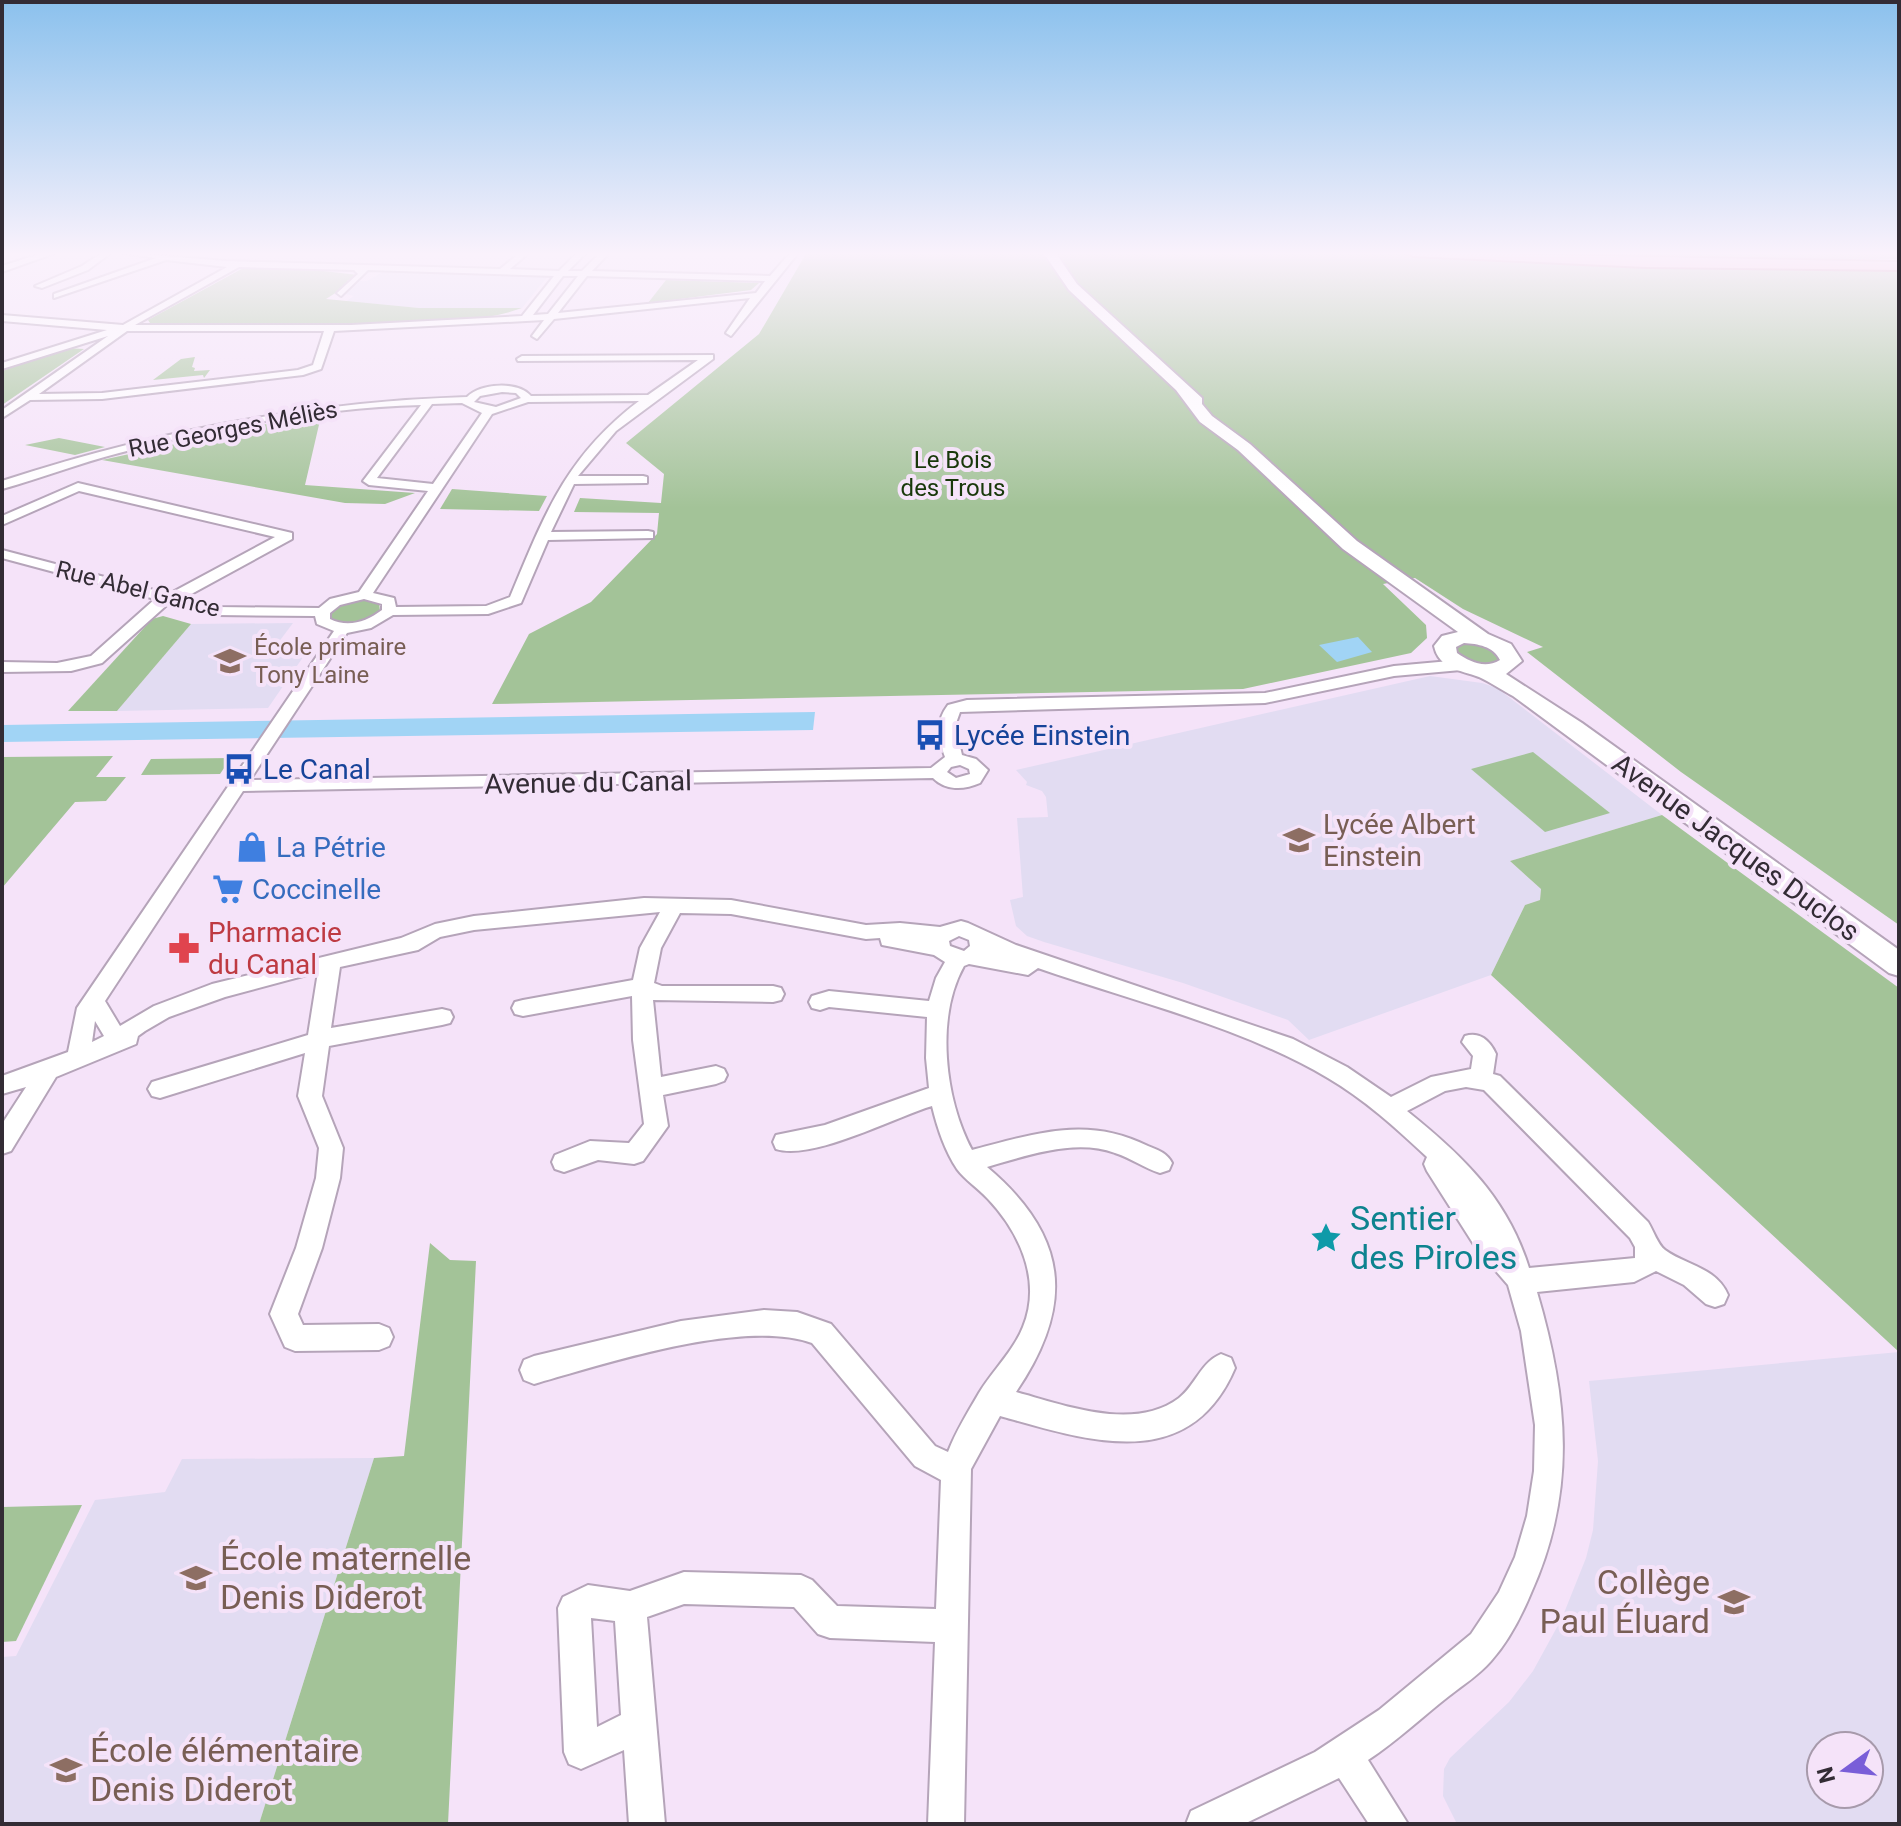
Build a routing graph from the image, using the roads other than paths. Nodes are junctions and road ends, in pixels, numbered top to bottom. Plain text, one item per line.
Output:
1 (93, 337) edge
2 (111, 337) edge
3 (327, 337) edge
4 (536, 337) edge
5 (1126, 337) edge
6 (71, 344) junction
7 (98, 346) junction
8 (2, 366) edge
9 (516, 367) junction
10 (502, 389) junction
11 (28, 397) junction
12 (654, 398) junction
13 (526, 399) junction
14 (430, 400) junction
15 (468, 400) junction
16 (489, 410) junction
17 (2, 415) edge
18 (571, 480) junction
19 (643, 480) dead end
20 (2, 485) edge
21 (435, 488) junction
22 (2, 521) edge
23 (648, 535) dead end
24 (545, 536) junction
25 (2, 554) edge
26 (1414, 592) junction
27 (364, 595) junction
28 (169, 599) junction
29 (389, 611) junction
30 (323, 612) junction
31 (343, 628) junction
32 (1480, 638) junction
33 (1460, 657) junction
34 (1508, 665) junction
35 (2, 667) edge
36 (1574, 728) junction
37 (955, 760) junction
38 (938, 773) junction
39 (238, 786) junction
40 (670, 912) junction
41 (978, 936) junction
42 (952, 950) junction
43 (330, 962) junction
44 (1899, 965) edge
45 (1094, 980) junction
46 (645, 988) junction
47 (773, 994) dead end
48 (94, 1001) junction
49 (820, 1002) dead end
50 (523, 1008) dead end
51 (939, 1010) junction
52 (442, 1017) dead end
53 (117, 1040) junction
54 (318, 1040) junction
55 (1473, 1042) dead end
56 (78, 1058) junction
57 (48, 1071) junction
58 (716, 1075) dead end
59 (1481, 1077) junction
60 (2, 1085) edge
61 (652, 1088) junction
62 (160, 1089) dead end
63 (942, 1094) junction
64 (2, 1099) edge
65 (1389, 1110) junction
66 (785, 1142) dead end
67 (2, 1144) edge
68 (564, 1162) dead end
69 (966, 1162) junction
70 (1160, 1163) dead end
71 (1650, 1256) junction
72 (1520, 1281) junction
73 (1715, 1295) dead end
74 (379, 1337) dead end
75 (1221, 1368) dead end
76 (534, 1370) dead end
77 (991, 1399) junction
78 (956, 1469) junction
79 (630, 1607) junction
80 (949, 1626) junction
81 (639, 1725) junction
82 (1344, 1755) junction
83 (647, 1824) edge
84 (946, 1824) edge
85 (1204, 1824) edge
86 (1390, 1824) edge

1 - 6 street
2 - 7 street
3 - 11 street
4 - 9 street
5 - 26 main road, Avenue Jacques Duclos
6 - 7 street
6 - 8 street
7 - 11 street
9 - 10 street
9 - 12 street
10 - 13 street
10 - 15 street
11 - 17 street
12 - 13 street
12 - 18 street
13 - 16 street
14 - 15 street, Rue Georges Méliès
14 - 20 street, Rue Georges Méliès
14 - 21 street
15 - 16 street
16 - 21 street
18 - 19 street
18 - 24 street
21 - 27 street
22 - 28 street
23 - 24 street
24 - 29 street
25 - 28 street, Rue Abel Gance
26 - 32 main road, Avenue Jacques Duclos
26 - 33 main road, Avenue Jacques Duclos
27 - 29 street
27 - 30 street
28 - 30 street, Rue Abel Gance
28 - 35 street
29 - 31 street
30 - 31 street
31 - 39 street
32 - 33 main road
32 - 34 main road, Avenue Jacques Duclos
33 - 34 main road
33 - 36 main road, Avenue Jacques Duclos
33 - 37 street, Avenue du Canal
34 - 36 main road, Avenue Jacques Duclos
36 - 44 main road, Avenue Jacques Duclos
37 - 38 street
37 - 38 street, Avenue du Canal
38 - 39 street, Avenue du Canal
39 - 48 street
40 - 42 street
40 - 43 street
40 - 46 street
41 - 42 street
41 - 42 street
41 - 45 street
42 - 45 street
42 - 51 street
43 - 53 street
43 - 54 street
45 - 65 street
46 - 47 street
46 - 50 street
46 - 61 street
48 - 53 street
48 - 56 street
49 - 51 street
51 - 63 street
52 - 54 street
53 - 56 street
54 - 62 street
54 - 74 street
55 - 59 street
56 - 57 street
57 - 60 street
57 - 64 street
57 - 67 street
58 - 61 street
59 - 65 street
59 - 71 street
61 - 68 street
63 - 66 street
63 - 69 street
65 - 72 street
69 - 70 street
69 - 77 street
71 - 72 street
71 - 73 street
72 - 82 street
75 - 77 street
76 - 78 street
77 - 78 street
78 - 80 street
79 - 80 street
79 - 81 street
79 - 81 street
80 - 84 street
81 - 83 street
82 - 85 street
82 - 86 street

